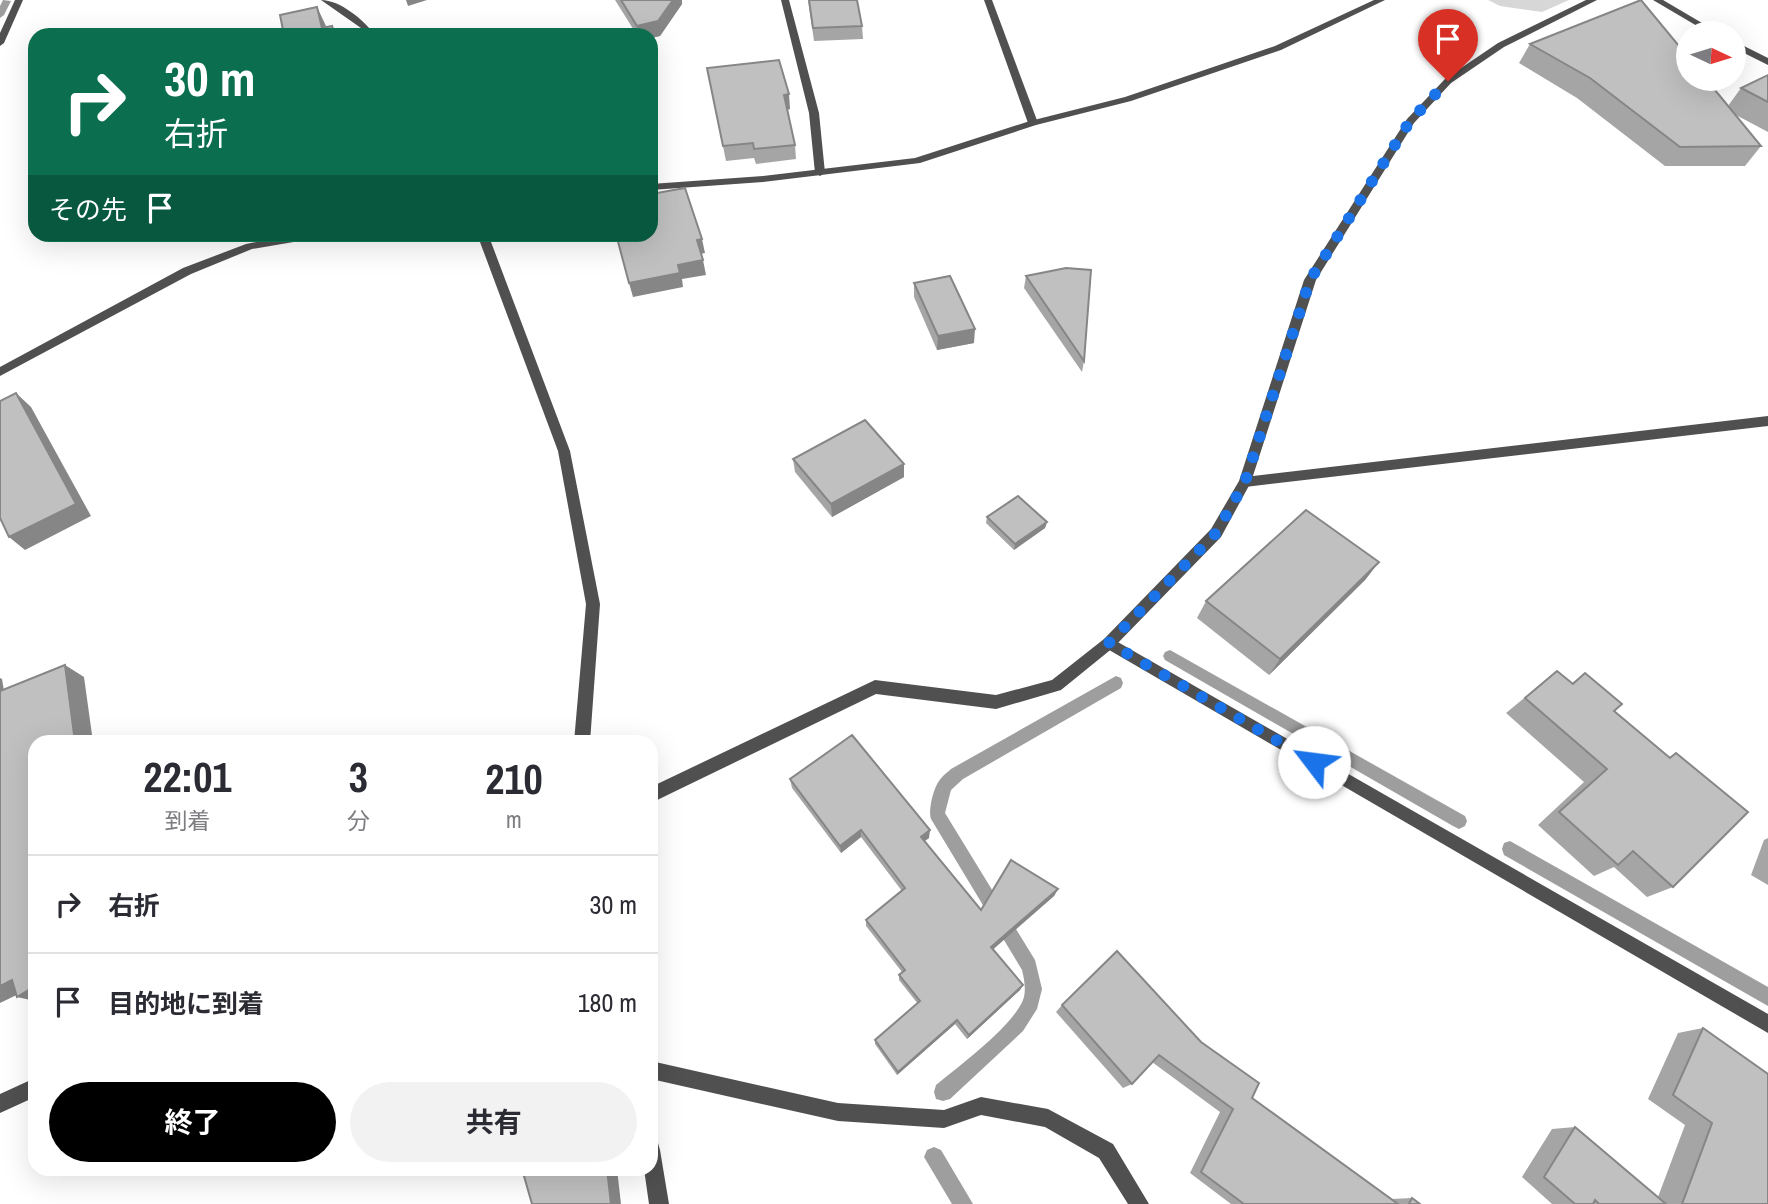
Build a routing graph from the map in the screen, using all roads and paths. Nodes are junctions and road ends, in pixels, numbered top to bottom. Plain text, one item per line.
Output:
1 (19, 0) edge
2 (325, 0) edge
3 (785, 0) edge
4 (988, 0) edge
5 (1381, 0) edge
6 (1593, 0) edge
7 (1657, 0) edge
8 (1694, 21) edge
9 (365, 28) edge
10 (0, 43) edge
11 (1746, 50) edge
12 (1768, 62) edge
13 (1033, 123) junction
14 (820, 173) junction
15 (658, 186) edge
16 (274, 242) edge
17 (485, 242) edge
18 (0, 372) edge
19 (1768, 421) edge
20 (1245, 482) junction
21 (1109, 643) junction
22 (583, 735) edge
23 (658, 792) edge
24 (1768, 1024) edge
25 (658, 1072) edge
26 (28, 1090) edge
27 (0, 1104) edge
28 (655, 1176) edge
29 (659, 1204) edge
30 (1139, 1204) edge

1 - 10 street
2 - 9 street
3 - 14 street
4 - 13 street
5 - 13 street
6 - 20 street
7 - 8 street
11 - 12 street
13 - 14 street
14 - 15 street
16 - 18 street
17 - 22 street
19 - 20 street
20 - 21 street
21 - 23 street
21 - 24 street
25 - 30 street
26 - 27 street
28 - 29 street

